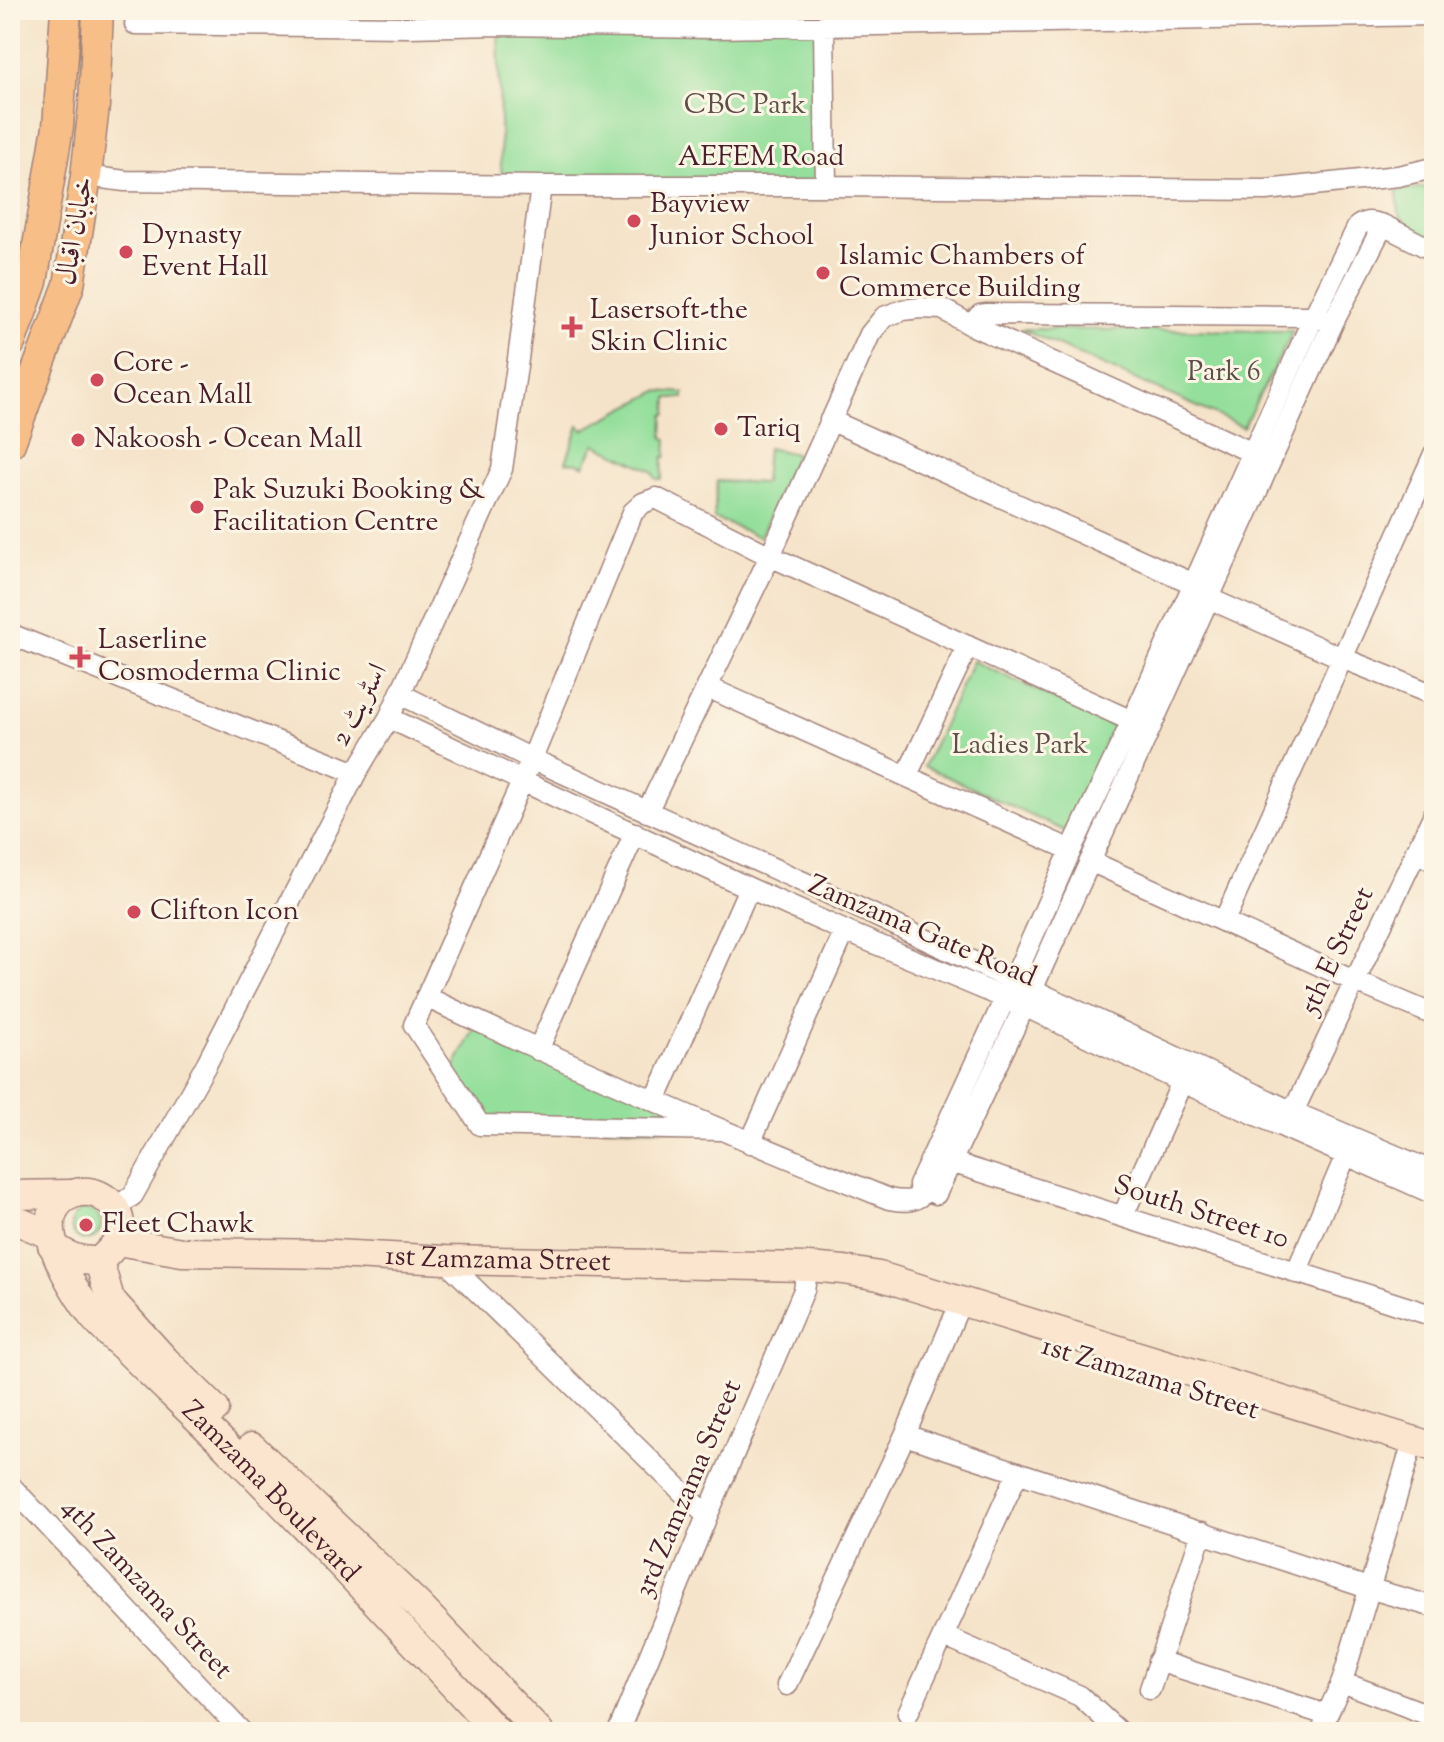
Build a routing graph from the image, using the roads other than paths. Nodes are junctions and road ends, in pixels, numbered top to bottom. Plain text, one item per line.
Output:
1 (98, 10) edge
2 (1364, 14) edge
3 (1434, 15) edge
4 (64, 17) edge
5 (713, 19) edge
6 (135, 24) dead end
7 (824, 25) junction
8 (1434, 168) edge
9 (86, 176) junction
10 (541, 186) junction
11 (826, 186) junction
12 (1434, 251) edge
13 (1323, 320) junction
14 (971, 325) junction
15 (10, 343) edge
16 (830, 420) junction
17 (10, 443) edge
18 (1434, 454) edge
19 (1262, 456) junction
20 (770, 556) junction
21 (1194, 584) junction
22 (1210, 599) junction
23 (10, 634) edge
24 (968, 646) junction
25 (1342, 658) junction
26 (707, 687) junction
27 (400, 694) junction
28 (1434, 695) edge
29 (389, 718) junction
30 (1132, 721) junction
31 (532, 759) junction
32 (356, 773) junction
33 (907, 775) junction
34 (522, 781) junction
35 (591, 786) junction
36 (1109, 794) junction
37 (581, 809) junction
38 (647, 812) junction
39 (1434, 814) edge
40 (635, 833) junction
41 (1071, 850) junction
42 (1425, 856) edge
43 (1090, 861) junction
44 (812, 886) junction
45 (749, 888) junction
46 (799, 910) junction
47 (1224, 921) junction
48 (845, 931) junction
49 (1354, 981) junction
50 (1019, 994) junction
51 (426, 997) junction
52 (1434, 1015) edge
53 (538, 1050) junction
54 (1144, 1052) junction
55 (1182, 1082) junction
56 (655, 1101) junction
57 (1293, 1112) junction
58 (720, 1130) junction
59 (750, 1143) junction
60 (1346, 1155) junction
61 (951, 1162) junction
62 (1434, 1172) edge
63 (926, 1189) junction
64 (71, 1194) junction
65 (1434, 1194) edge
66 (10, 1195) edge
67 (116, 1208) junction
68 (1123, 1216) junction
69 (10, 1218) edge
70 (52, 1240) junction
71 (108, 1251) junction
72 (445, 1260) junction
73 (808, 1267) junction
74 (1296, 1273) junction
75 (958, 1310) junction
76 (1434, 1316) edge
77 (905, 1435) junction
78 (1425, 1457) edge
79 (1018, 1472) junction
80 (10, 1485) edge
81 (707, 1516) junction
82 (1202, 1532) junction
83 (1371, 1589) junction
84 (1434, 1607) edge
85 (943, 1636) junction
86 (1158, 1661) junction
87 (1342, 1682) junction
88 (787, 1685) dead end
89 (1150, 1689) dead end
90 (908, 1713) dead end
91 (1434, 1717) edge
92 (1325, 1723) edge
93 (242, 1732) edge
94 (497, 1732) edge
95 (539, 1732) edge
96 (618, 1732) edge
97 (1119, 1732) edge

1 - 9 main road, خیابان اقبال
2 - 3 street
2 - 7 street
4 - 15 main road, خیابان اقبال
5 - 6 street
5 - 7 street
7 - 11 street
8 - 11 street, AEFEM Road
9 - 10 street, AEFEM Road
9 - 17 main road, خیابان اقبال
10 - 11 street, AEFEM Road
10 - 27 street, اسٹریٹ 2
12 - 13 street
13 - 14 street
13 - 19 street
14 - 16 street
14 - 19 street
16 - 20 street
16 - 21 street
18 - 25 street
19 - 21 street
19 - 22 street
20 - 24 street
20 - 26 street
20 - 31 street
21 - 30 street
22 - 25 street
22 - 36 street
23 - 32 street
24 - 30 street
24 - 33 street
25 - 28 street
25 - 47 street
26 - 33 street
26 - 38 street
27 - 29 street, اسٹریٹ 2
27 - 31 street, Zamzama Gate Road
29 - 32 street, اسٹریٹ 2
29 - 34 street, Zamzama Gate Road
30 - 36 street
31 - 34 street
31 - 35 street, Zamzama Gate Road
32 - 67 street, اسٹریٹ 2
33 - 41 street
34 - 37 street, Zamzama Gate Road
34 - 51 street
35 - 37 street
35 - 38 street, Zamzama Gate Road
36 - 41 street
36 - 43 street
37 - 40 street, Zamzama Gate Road
38 - 44 street, Zamzama Gate Road
39 - 42 street, 5th E Street
40 - 45 street, Zamzama Gate Road
40 - 53 street
41 - 50 street
42 - 49 street, 5th E Street
43 - 47 street
43 - 50 street
44 - 46 street
44 - 50 street, Zamzama Gate Road
45 - 46 street, Zamzama Gate Road
45 - 56 street
46 - 48 street, Zamzama Gate Road
47 - 49 street
48 - 50 street, Zamzama Gate Road
48 - 59 street
49 - 52 street
49 - 57 street, 5th E Street
50 - 54 street, Zamzama Gate Road
50 - 61 street
50 - 63 street
51 - 53 street
51 - 58 street
53 - 56 street
54 - 55 street, Zamzama Gate Road
54 - 57 street, Zamzama Gate Road
55 - 60 street, Zamzama Gate Road
55 - 68 street
56 - 58 street
57 - 62 street, Zamzama Gate Road
58 - 59 street
59 - 63 street
60 - 65 street, Zamzama Gate Road
60 - 74 street
61 - 63 street
61 - 68 street, South Street 10
64 - 66 main road
64 - 67 main road
64 - 70 main road
67 - 71 main road
68 - 74 street, South Street 10
69 - 70 main road
70 - 71 main road
70 - 94 main road, Zamzama Boulevard
71 - 72 main road, 1st Zamzama Street
71 - 95 main road, Zamzama Boulevard
72 - 73 main road, 1st Zamzama Street
72 - 81 street
73 - 75 main road, 1st Zamzama Street
73 - 81 street, 3rd Zamzama Street
74 - 76 street, South Street 10
75 - 77 street
75 - 78 main road, 1st Zamzama Street
77 - 79 street
77 - 88 street
78 - 83 street
79 - 82 street
79 - 85 street
80 - 93 street, 4th Zamzama Street
81 - 96 street, 3rd Zamzama Street
82 - 83 street
82 - 86 street
83 - 84 street
83 - 87 street
85 - 90 street
85 - 97 street
86 - 89 street
86 - 92 street
87 - 91 street
87 - 92 street

